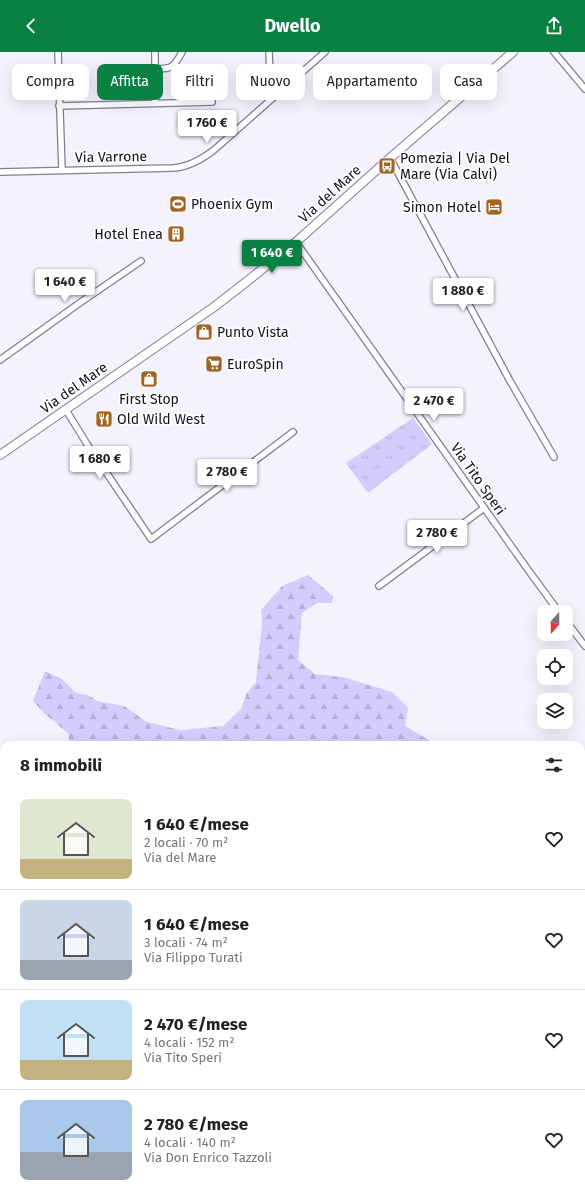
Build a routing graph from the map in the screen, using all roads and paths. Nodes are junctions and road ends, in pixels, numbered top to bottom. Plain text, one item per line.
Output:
1 (58, 52) edge
2 (155, 52) edge
3 (182, 52) edge
4 (269, 52) edge
5 (325, 52) edge
6 (513, 52) edge
7 (554, 52) edge
8 (156, 64) edge
9 (270, 64) edge
10 (163, 69) edge
11 (305, 70) edge
12 (585, 90) edge
13 (155, 100) edge
14 (270, 100) edge
15 (212, 102) dead end
16 (155, 103) junction
17 (59, 106) junction
18 (390, 158) junction
19 (62, 170) junction
20 (0, 172) edge
21 (296, 242) junction
22 (141, 261) dead end
23 (0, 360) edge
24 (66, 410) junction
25 (293, 432) dead end
26 (0, 455) edge
27 (554, 457) dead end
28 (484, 508) junction
29 (379, 586) dead end
30 (554, 605) edge
31 (573, 630) edge
32 (585, 646) edge

1 - 17 street
2 - 8 street
3 - 10 street
4 - 9 street
5 - 11 street, Via Varrone
6 - 18 main road, Via del Mare
7 - 12 street
13 - 16 street
14 - 19 street, Via Varrone
15 - 16 street
16 - 17 street
17 - 19 street
18 - 21 main road, Via del Mare
18 - 27 street
19 - 20 street, Via Varrone
21 - 24 main road, Via del Mare
21 - 28 street, Via Tito Speri
22 - 23 street
24 - 25 street
24 - 26 main road, Via del Mare
28 - 29 street
28 - 30 street, Via Tito Speri
31 - 32 street

